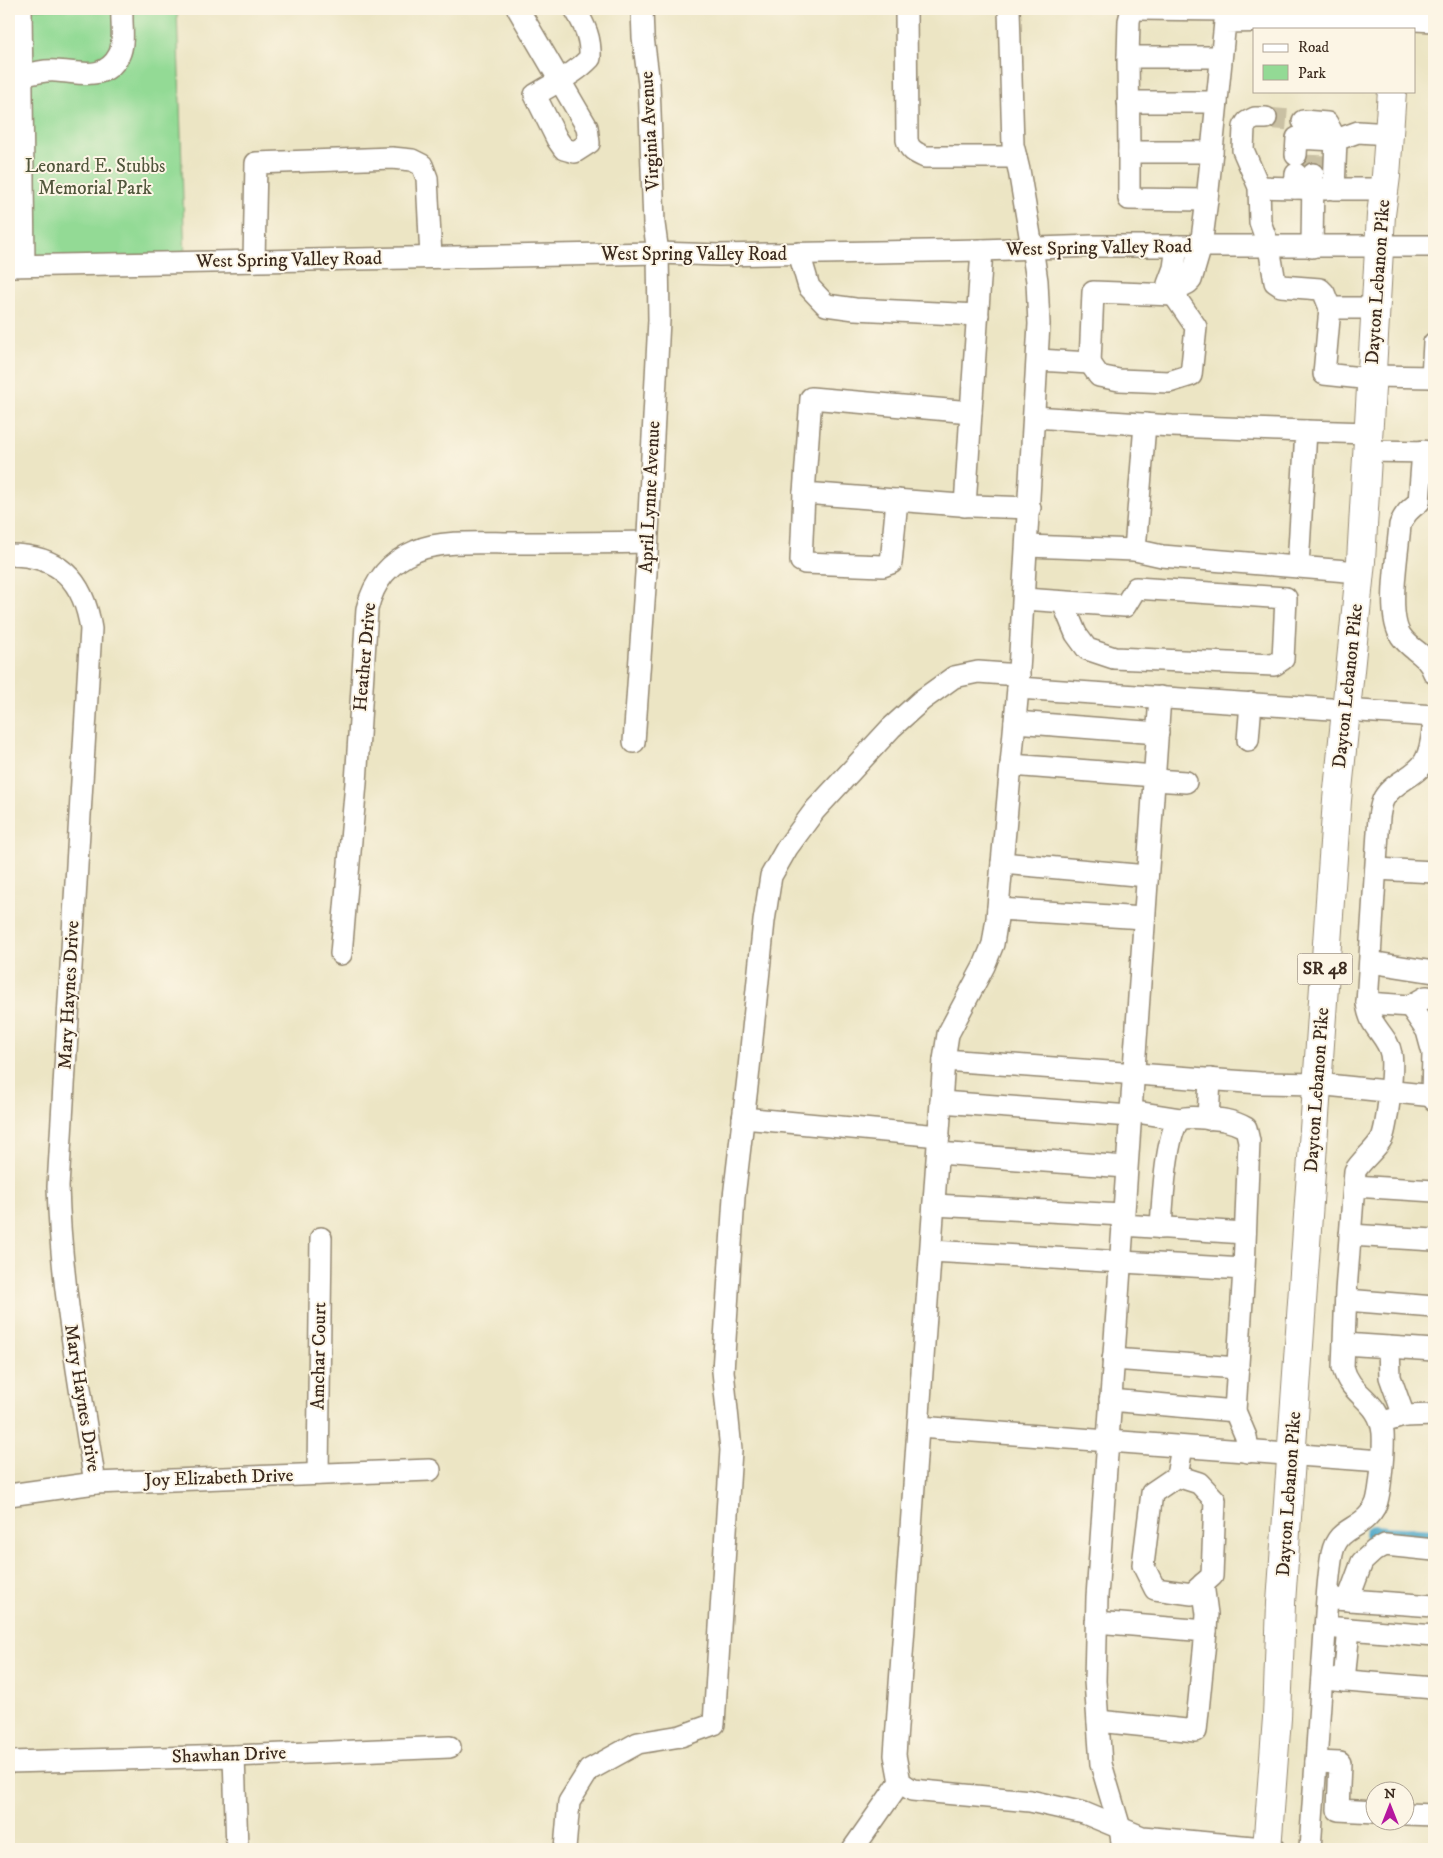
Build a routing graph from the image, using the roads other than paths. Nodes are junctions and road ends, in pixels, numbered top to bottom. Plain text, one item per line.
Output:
1 (21, 9) edge
2 (122, 9) edge
3 (518, 9) edge
4 (575, 9) edge
5 (642, 9) edge
6 (906, 9) edge
7 (1009, 9) edge
8 (1134, 9) edge
9 (1227, 14) edge
10 (1331, 14) edge
11 (1396, 19) edge
12 (1434, 21) edge
13 (1128, 57) junction
14 (1221, 57) junction
15 (22, 76) junction
16 (1392, 92) edge
17 (1128, 102) junction
18 (1217, 102) junction
19 (1266, 118) tunnel mouth
20 (1303, 121) tunnel mouth
21 (1389, 134) junction
22 (1336, 140) junction
23 (1129, 152) junction
24 (1212, 152) junction
25 (1016, 157) junction
26 (1306, 168) junction
27 (1259, 187) junction
28 (1334, 189) junction
29 (1384, 189) junction
30 (1207, 200) junction
31 (1178, 246) junction
32 (1201, 246) junction
33 (1379, 246) junction
34 (1434, 246) edge
35 (1032, 247) junction
36 (1269, 247) junction
37 (1312, 247) junction
38 (982, 250) junction
39 (658, 253) junction
40 (799, 253) junction
41 (431, 257) junction
42 (254, 261) junction
43 (16, 266) edge
44 (1175, 292) junction
45 (1330, 308) junction
46 (1376, 308) junction
47 (978, 315) junction
48 (1434, 343) edge
49 (1038, 360) junction
50 (1090, 363) junction
51 (1433, 377) edge
52 (1372, 378) junction
53 (971, 412) junction
54 (1034, 418) junction
55 (1145, 424) junction
56 (1306, 432) junction
57 (1367, 442) junction
58 (1429, 452) edge
59 (804, 493) junction
60 (897, 500) junction
61 (1427, 505) edge
62 (965, 506) junction
63 (1030, 508) junction
64 (647, 542) junction
65 (1027, 546) junction
66 (1135, 550) junction
67 (9, 555) edge
68 (1298, 566) junction
69 (1359, 572) junction
70 (1024, 599) junction
71 (1063, 603) junction
72 (1433, 667) edge
73 (1019, 682) junction
74 (1160, 697) junction
75 (1251, 703) junction
76 (1346, 709) junction
77 (1434, 716) edge
78 (1015, 722) junction
79 (1434, 722) edge
80 (1158, 733) junction
81 (1248, 740) dead end
82 (634, 742) dead end
83 (1011, 765) junction
84 (1154, 778) junction
85 (1186, 782) dead end
86 (1002, 863) junction
87 (1376, 869) junction
88 (1434, 872) edge
89 (1147, 876) junction
90 (998, 909) junction
91 (1144, 918) junction
92 (341, 954) dead end
93 (1370, 962) junction
94 (1434, 972) edge
95 (1434, 998) edge
96 (1367, 1003) junction
97 (1410, 1006) junction
98 (944, 1060) junction
99 (1434, 1061) edge
100 (1132, 1073) junction
101 (1210, 1079) junction
102 (1317, 1084) junction
103 (1389, 1092) junction
104 (1433, 1097) edge
105 (941, 1102) junction
106 (1130, 1114) junction
107 (744, 1118) junction
108 (1181, 1119) junction
109 (1218, 1119) junction
110 (938, 1144) junction
111 (1126, 1167) junction
112 (1354, 1186) junction
113 (1434, 1191) edge
114 (934, 1205) junction
115 (1122, 1220) junction
116 (1162, 1228) junction
117 (1245, 1233) junction
118 (1350, 1235) junction
119 (321, 1238) dead end
120 (1434, 1240) edge
121 (931, 1251) junction
122 (1120, 1260) junction
123 (1244, 1269) junction
124 (1346, 1300) junction
125 (1434, 1307) edge
126 (1344, 1344) junction
127 (1389, 1347) junction
128 (1434, 1350) edge
129 (1113, 1359) junction
130 (1238, 1368) junction
131 (1110, 1400) junction
132 (1235, 1411) junction
133 (1434, 1415) edge
134 (1404, 1416) junction
135 (1381, 1423) junction
136 (918, 1427) junction
137 (1107, 1442) junction
138 (1182, 1447) junction
139 (1248, 1452) junction
140 (1292, 1456) junction
141 (1381, 1461) junction
142 (430, 1470) dead end
143 (318, 1474) junction
144 (1177, 1476) junction
145 (95, 1483) junction
146 (9, 1495) edge
147 (1434, 1550) edge
148 (1203, 1584) junction
149 (1326, 1599) junction
150 (1348, 1600) junction
151 (1434, 1606) edge
152 (1096, 1622) junction
153 (1326, 1627) junction
154 (1349, 1629) junction
155 (1206, 1631) junction
156 (1434, 1636) edge
157 (1322, 1679) junction
158 (1344, 1680) junction
159 (1434, 1688) edge
160 (1098, 1721) junction
161 (450, 1747) dead end
162 (234, 1756) junction
163 (9, 1762) edge
164 (1316, 1762) junction
165 (900, 1782) junction
166 (1366, 1811) edge
167 (1416, 1814) edge
168 (1434, 1815) edge
169 (1120, 1828) junction
170 (237, 1849) edge
171 (565, 1849) edge
172 (853, 1849) edge
173 (1123, 1849) edge
174 (1270, 1849) edge
175 (1310, 1849) edge

1 - 15 street
2 - 15 street
3 - 4 street
5 - 39 street, Virginia Avenue
6 - 25 street
7 - 25 street
8 - 9 street
8 - 13 street
9 - 10 street
9 - 14 street
10 - 11 street
11 - 12 street
13 - 14 street
13 - 17 street
14 - 18 street
15 - 43 street
16 - 21 main road, Dayton Lebanon Pike / SR 48
17 - 18 street
17 - 23 street
18 - 24 street
19 - 27 street
20 - 22 street
21 - 22 street
21 - 29 main road, Dayton Lebanon Pike / SR 48
22 - 26 street
22 - 28 street
23 - 24 street
23 - 30 street
24 - 30 street
25 - 35 street
26 - 27 street
26 - 28 street
26 - 37 street
27 - 36 street
28 - 29 street
29 - 33 main road, Dayton Lebanon Pike / SR 48
30 - 32 street
31 - 32 street, West Spring Valley Road
31 - 35 street, West Spring Valley Road
31 - 44 street
32 - 36 street, West Spring Valley Road
32 - 44 street
33 - 34 street, West Spring Valley Road
33 - 37 street, West Spring Valley Road
33 - 46 main road, Dayton Lebanon Pike / SR 48
35 - 38 street, West Spring Valley Road
35 - 49 street
36 - 37 street, West Spring Valley Road
36 - 45 street
38 - 40 street, West Spring Valley Road
38 - 47 street
39 - 40 street, West Spring Valley Road
39 - 41 street, West Spring Valley Road
39 - 64 street, April Lynne Avenue
40 - 47 street
41 - 42 street, West Spring Valley Road
41 - 42 street
42 - 43 street, West Spring Valley Road
44 - 50 street
44 - 50 street
45 - 46 street
45 - 52 street
46 - 52 main road, Dayton Lebanon Pike / SR 48
47 - 53 street
48 - 51 street
49 - 50 street
49 - 54 street
51 - 52 street
52 - 57 main road, Dayton Lebanon Pike / SR 48
53 - 59 street
53 - 62 street
54 - 55 street
54 - 63 street
55 - 56 street
55 - 66 street
56 - 57 street
56 - 68 street
57 - 58 street
57 - 69 main road, Dayton Lebanon Pike / SR 48
58 - 61 street
59 - 60 street
59 - 60 street
60 - 62 street
61 - 72 street
62 - 63 street
63 - 65 street
64 - 82 street, April Lynne Avenue
64 - 92 street, Heather Drive
65 - 66 street
65 - 70 street
66 - 68 street
67 - 145 street, Mary Haynes Drive
68 - 69 street
69 - 76 main road, Dayton Lebanon Pike / SR 48
70 - 71 street
70 - 73 street
71 - 71 street
73 - 74 street
73 - 78 street
73 - 107 street
74 - 75 street
74 - 80 street
75 - 76 street
75 - 81 street
76 - 77 street
76 - 102 main road, Dayton Lebanon Pike / SR 48
78 - 80 street
78 - 83 street
79 - 87 street
80 - 84 street
83 - 84 street
83 - 86 street
84 - 85 street
84 - 89 street
86 - 89 street
86 - 90 street
87 - 88 street
87 - 93 street
89 - 91 street
90 - 91 street
90 - 98 street
91 - 100 street
93 - 94 street
93 - 96 street
95 - 97 street
96 - 97 street
96 - 103 street
97 - 99 street
98 - 100 street
98 - 105 street
99 - 104 street
100 - 101 street
100 - 106 street
101 - 102 street
101 - 109 street
102 - 103 street
102 - 140 main road, Dayton Lebanon Pike / SR 48
103 - 104 street
103 - 112 street
105 - 106 street
105 - 110 street
106 - 108 street
106 - 111 street
107 - 110 street
107 - 171 street
108 - 109 street
108 - 116 street
109 - 117 street
110 - 111 street
110 - 114 street
111 - 115 street
112 - 113 street
112 - 118 street
114 - 115 street
114 - 121 street
115 - 116 street
115 - 122 street
116 - 117 street
117 - 123 street
118 - 120 street
118 - 124 street
119 - 143 street, Amchar Court
121 - 122 street
121 - 136 street
122 - 123 street
122 - 129 street
123 - 130 street
124 - 125 street
124 - 126 street
126 - 127 street
126 - 135 street
127 - 128 street
127 - 134 street
129 - 130 street
129 - 131 street
130 - 132 street
131 - 132 street
131 - 137 street
132 - 139 street
133 - 134 street
134 - 135 street
135 - 141 street
136 - 137 street
136 - 165 street
137 - 138 street
137 - 152 street
138 - 139 street
138 - 144 street
139 - 140 street
140 - 141 street
140 - 174 main road, Dayton Lebanon Pike / SR 48
141 - 149 street
142 - 143 street, Joy Elizabeth Drive
143 - 145 street, Joy Elizabeth Drive
144 - 148 street
144 - 148 street
145 - 146 street, Joy Elizabeth Drive
147 - 150 street
148 - 155 street
149 - 150 street
149 - 153 street
150 - 151 street
152 - 155 street
152 - 160 street
153 - 154 street
153 - 157 street
154 - 156 street
154 - 158 street
155 - 160 street
157 - 158 street
157 - 164 street
158 - 159 street
160 - 169 street
161 - 162 street, Shawhan Drive
162 - 163 street, Shawhan Drive
162 - 170 street
164 - 166 street
164 - 175 street
165 - 169 street
165 - 172 street
167 - 168 street
169 - 173 street
169 - 174 street

